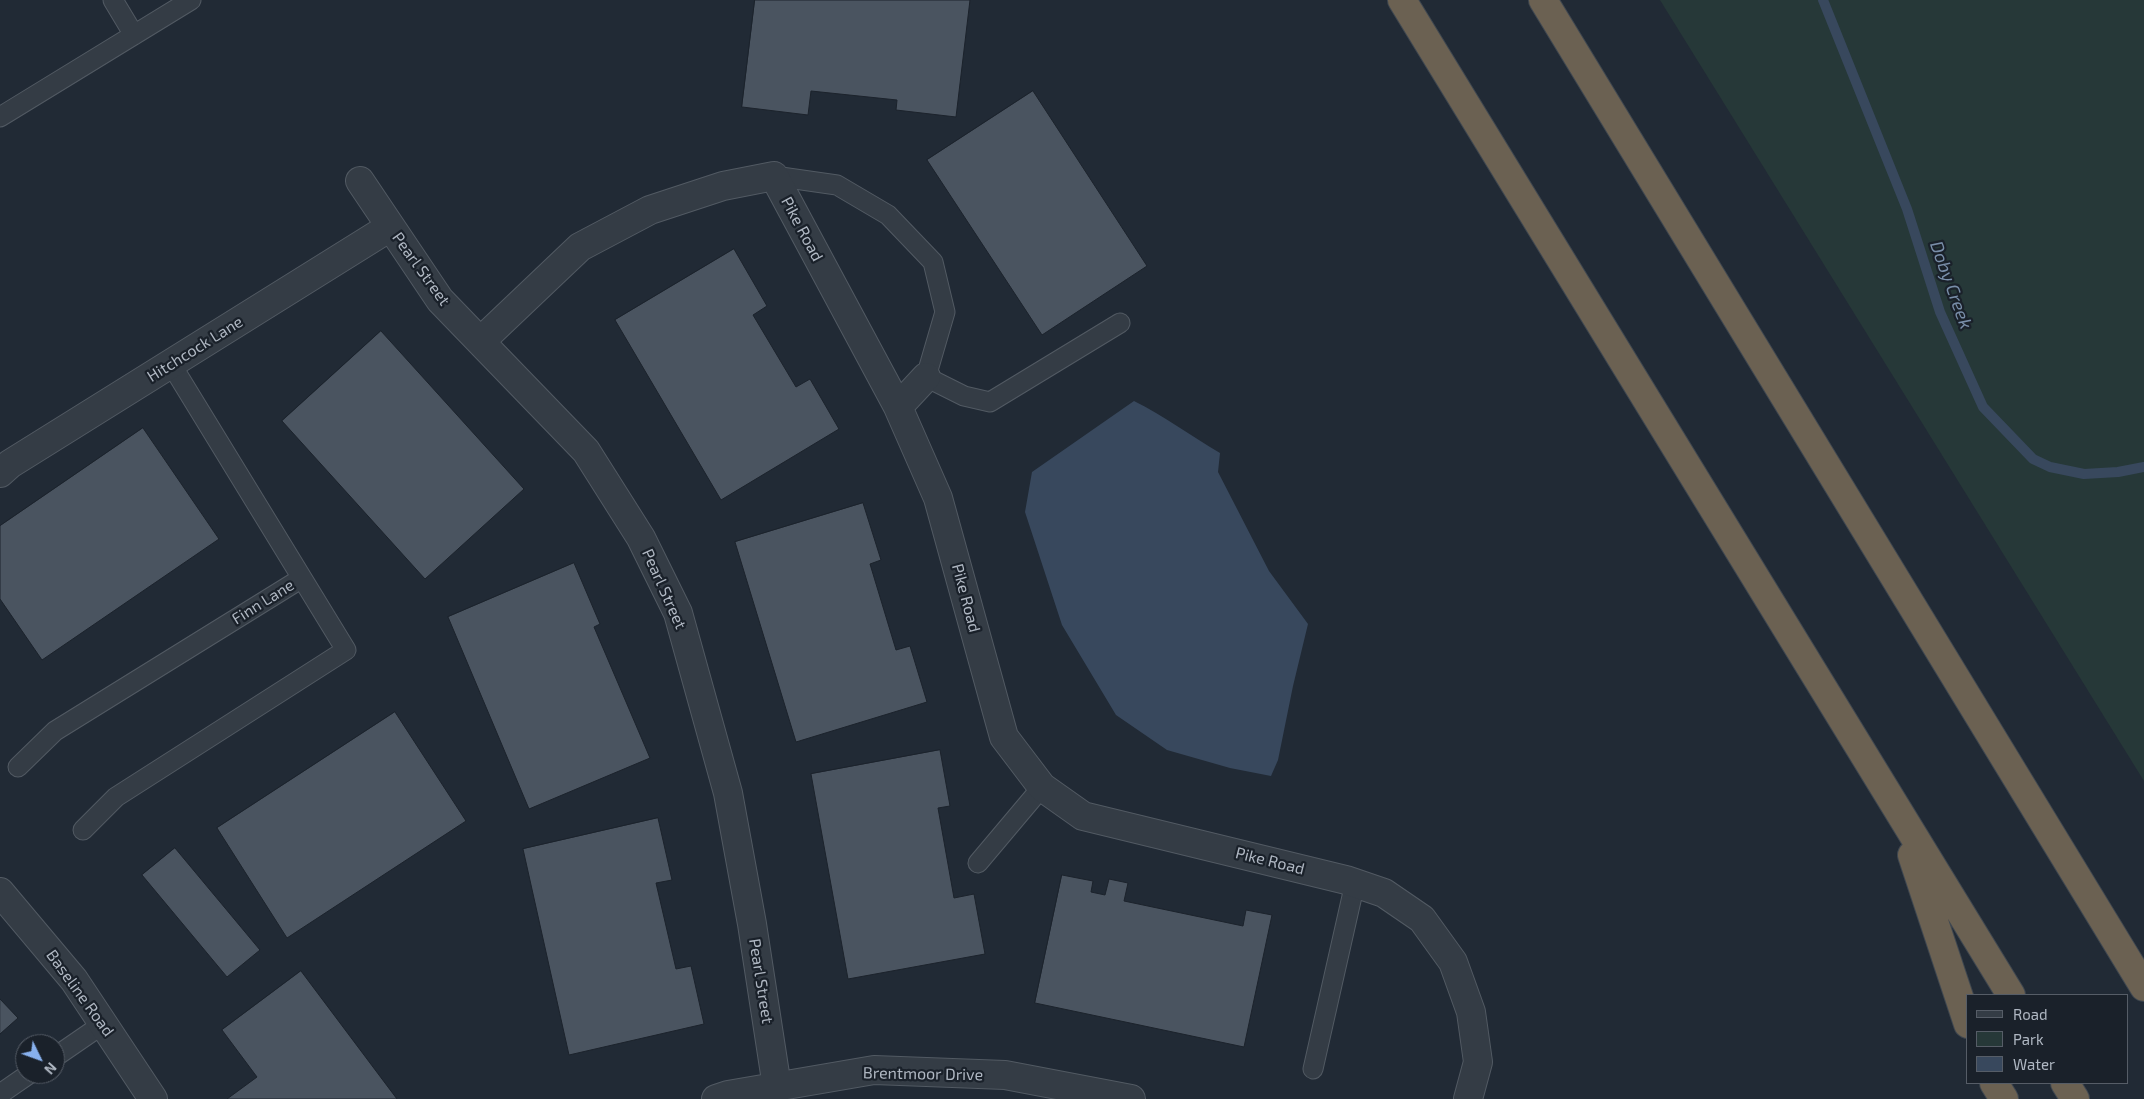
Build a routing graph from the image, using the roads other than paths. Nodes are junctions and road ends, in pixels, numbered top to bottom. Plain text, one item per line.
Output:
1 (113, 0) edge
2 (191, 0) edge
3 (1402, 0) edge
4 (1543, 0) edge
5 (134, 35) junction
6 (0, 117) edge
7 (774, 176) junction
8 (360, 181) dead end
9 (390, 227) junction
10 (1120, 323) dead end
11 (481, 341) junction
12 (171, 364) junction
13 (926, 378) junction
14 (898, 407) junction
15 (0, 473) edge
16 (302, 578) junction
17 (18, 767) dead end
18 (1042, 787) junction
19 (1898, 810) junction
20 (83, 830) dead end
21 (978, 863) dead end
22 (1355, 883) junction
23 (0, 892) edge
24 (2144, 987) edge
25 (2010, 994) edge
26 (1966, 1018) edge
27 (103, 1024) junction
28 (65, 1050) edge
29 (1312, 1069) dead end
30 (15, 1084) edge
31 (1995, 1084) edge
32 (2066, 1084) edge
33 (777, 1086) junction
34 (0, 1094) edge
35 (153, 1099) edge
36 (716, 1099) edge
37 (1132, 1099) edge
38 (1468, 1099) edge
39 (2004, 1099) edge
40 (2075, 1099) edge

1 - 5 lane
2 - 5 lane
3 - 19 highway
4 - 24 highway
5 - 6 lane
7 - 11 street
7 - 13 lane
7 - 14 street, Pike Road
8 - 9 street, Pearl Street
9 - 11 street, Pearl Street
9 - 12 street, Hitchcock Lane
10 - 13 lane
11 - 33 street, Pearl Street
12 - 15 street, Hitchcock Lane
12 - 16 lane, Finn Lane
13 - 14 street
14 - 18 street, Pike Road
16 - 17 lane, Finn Lane
16 - 20 lane
18 - 21 lane
18 - 22 street, Pike Road
19 - 25 highway
19 - 26 highway
22 - 29 lane
22 - 38 street, Pike Road
23 - 27 street, Baseline Road
27 - 28 lane
27 - 35 street, Baseline Road
30 - 34 lane
31 - 39 highway
32 - 40 highway
33 - 36 street, Brentmoor Drive
33 - 37 street, Brentmoor Drive

